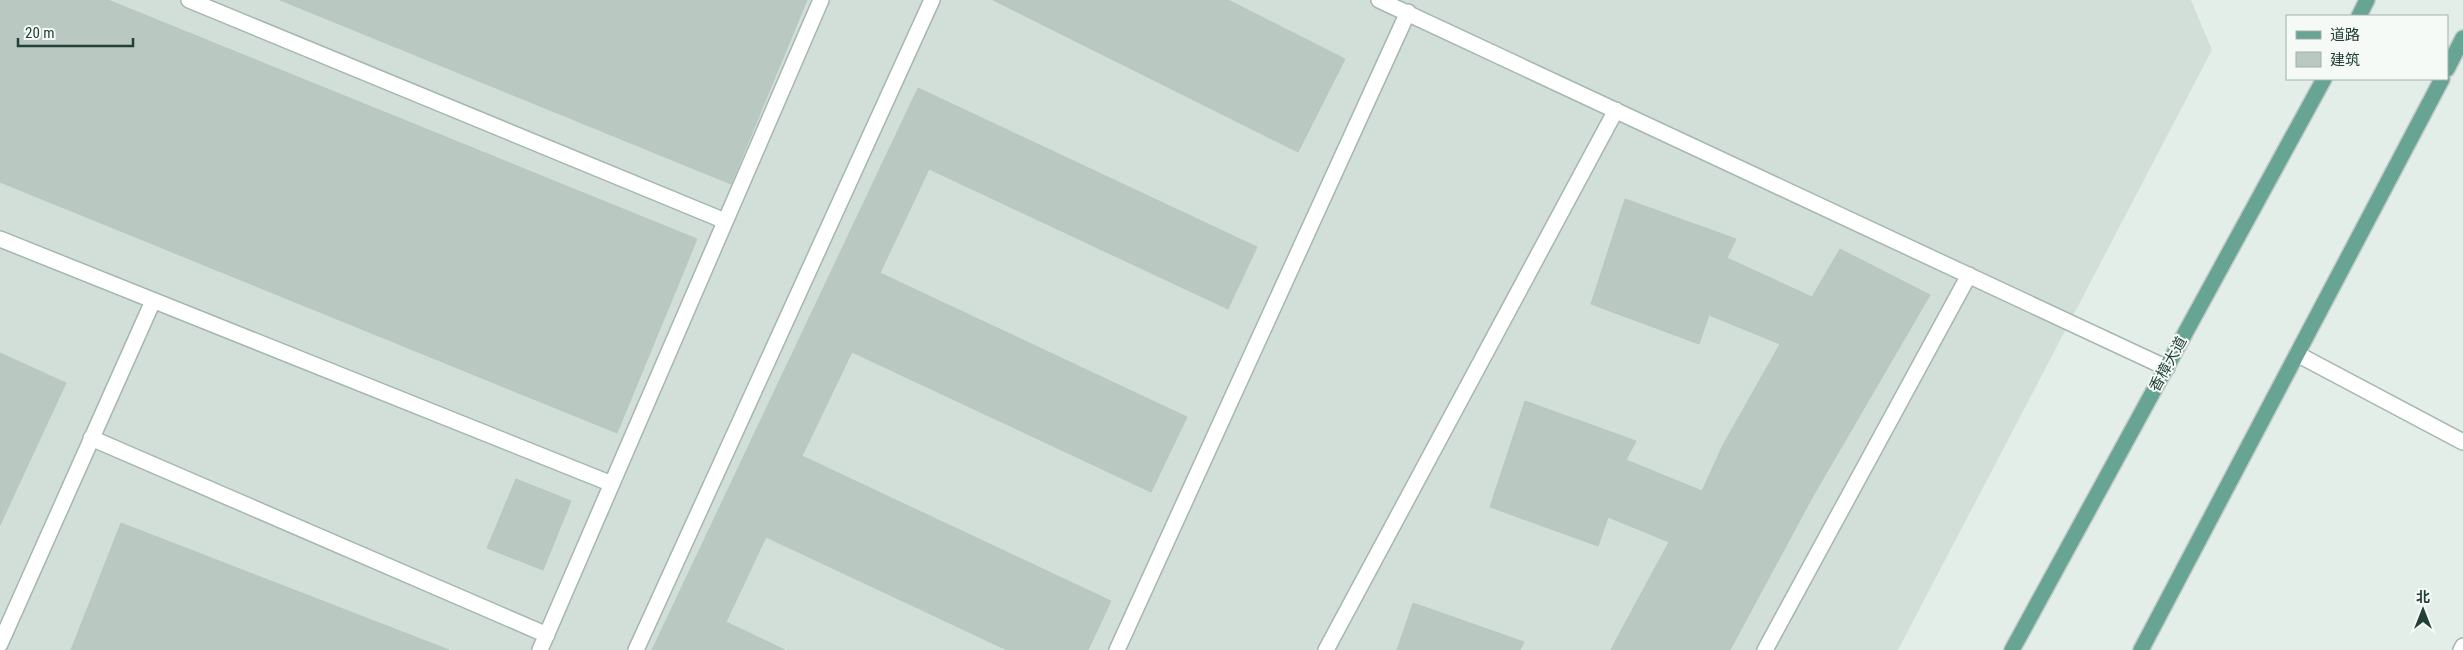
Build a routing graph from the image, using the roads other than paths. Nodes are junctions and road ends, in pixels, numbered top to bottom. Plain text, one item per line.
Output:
1 (189, 0) edge
2 (821, 0) edge
3 (932, 0) edge
4 (1379, 0) edge
5 (2367, 0) edge
6 (1408, 12) junction
7 (2359, 15) edge
8 (2463, 38) edge
9 (2448, 67) edge
10 (2323, 80) edge
11 (2441, 80) edge
12 (1616, 110) junction
13 (725, 221) junction
14 (0, 240) edge
15 (1969, 275) junction
16 (153, 300) junction
17 (2297, 354) junction
18 (2167, 368) junction
19 (92, 438) junction
20 (2463, 442) edge
21 (612, 484) junction
22 (547, 635) junction
23 (0, 644) edge
24 (2463, 646) edge
25 (540, 650) edge
26 (636, 650) edge
27 (1118, 650) edge
28 (1326, 650) edge
29 (1765, 650) edge
30 (2012, 650) edge
31 (2141, 650) edge
32 (2461, 650) edge

1 - 13 lane
2 - 13 lane
3 - 26 lane
4 - 6 lane
5 - 7 main road
6 - 12 lane
6 - 27 lane
8 - 9 main road
10 - 18 main road, 香樟大道
11 - 17 main road
12 - 15 lane
12 - 28 lane
13 - 21 lane
14 - 16 lane
15 - 18 lane
15 - 29 lane
16 - 19 lane
16 - 21 lane
17 - 20 lane
17 - 31 main road
18 - 30 main road, 香樟大道
19 - 22 lane
19 - 23 lane
21 - 22 lane
22 - 25 lane
24 - 32 lane

